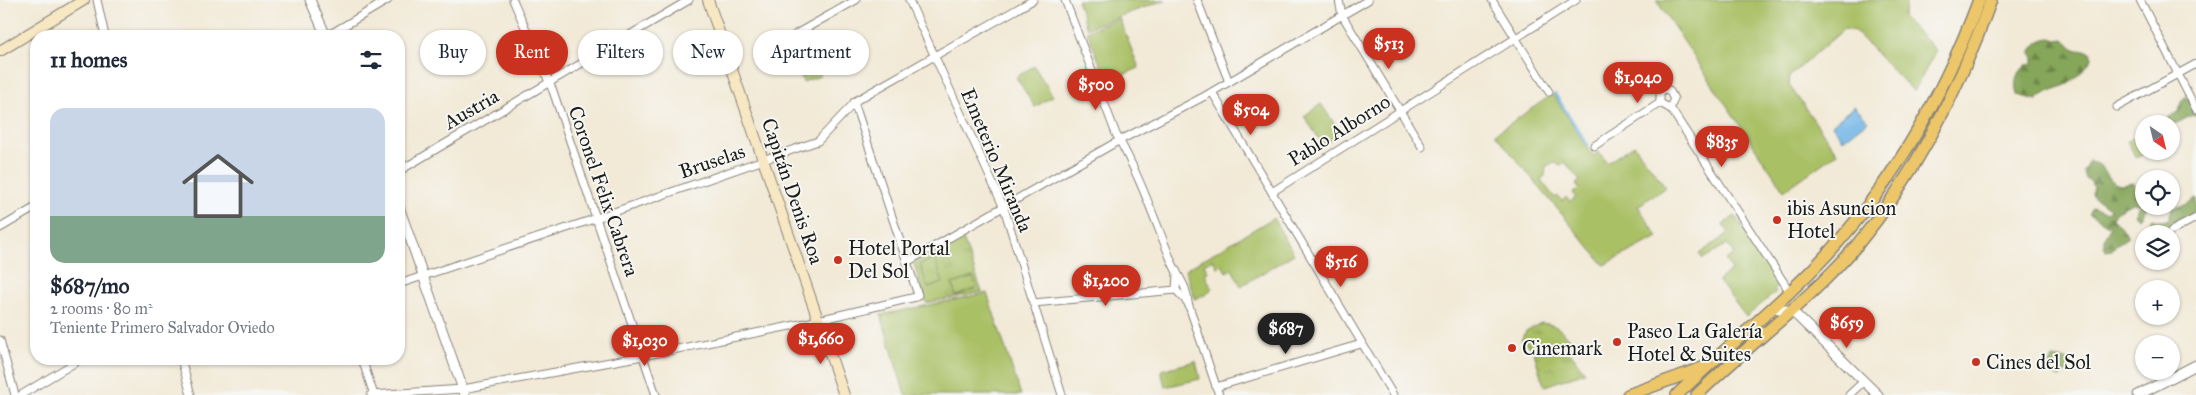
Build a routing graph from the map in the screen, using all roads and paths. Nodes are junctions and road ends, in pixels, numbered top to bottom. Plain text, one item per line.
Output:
1 (84, 0) edge
2 (97, 0) edge
3 (310, 0) edge
4 (388, 0) edge
5 (514, 0) edge
6 (689, 0) edge
7 (708, 0) edge
8 (856, 0) edge
9 (909, 0) edge
10 (1033, 0) edge
11 (1065, 0) edge
12 (1197, 0) edge
13 (1339, 0) edge
14 (1368, 0) edge
15 (1492, 0) edge
16 (1576, 0) edge
17 (1979, 0) edge
18 (1991, 0) edge
19 (2140, 0) edge
20 (1342, 15) junction
21 (35, 30) edge
22 (104, 30) edge
23 (324, 30) edge
24 (337, 30) edge
25 (803, 30) edge
26 (30, 33) edge
27 (1514, 38) junction
28 (0, 51) edge
29 (935, 57) junction
30 (2196, 64) edge
31 (2177, 74) junction
32 (549, 82) junction
33 (1229, 82) junction
34 (1212, 92) junction
35 (1549, 92) dead end
36 (854, 102) junction
37 (1660, 103) junction
38 (2117, 107) dead end
39 (1670, 108) junction
40 (2196, 109) edge
41 (1400, 111) junction
42 (1120, 141) junction
43 (1594, 146) dead end
44 (1422, 147) dead end
45 (764, 160) junction
46 (405, 167) edge
47 (1892, 169) junction
48 (1272, 192) junction
49 (1004, 208) junction
50 (30, 211) edge
51 (596, 218) junction
52 (2196, 218) edge
53 (405, 223) edge
54 (2180, 226) edge
55 (0, 228) edge
56 (1865, 234) junction
57 (907, 262) junction
58 (1177, 274) junction
59 (425, 276) junction
60 (405, 282) edge
61 (1176, 290) junction
62 (1790, 292) junction
63 (1033, 303) junction
64 (1188, 303) junction
65 (1773, 308) junction
66 (1796, 314) junction
67 (819, 319) junction
68 (0, 340) edge
69 (1361, 344) junction
70 (642, 356) junction
71 (71, 365) edge
72 (183, 365) edge
73 (364, 365) edge
74 (2196, 365) edge
75 (1707, 366) junction
76 (1864, 381) junction
77 (1216, 387) junction
78 (1701, 391) edge
79 (464, 392) edge
80 (2142, 394) edge
81 (15, 395) edge
82 (21, 395) edge
83 (191, 395) edge
84 (373, 395) edge
85 (656, 395) edge
86 (844, 395) edge
87 (1062, 395) edge
88 (1219, 395) edge
89 (1393, 395) edge
90 (1628, 395) edge
91 (1677, 395) edge
92 (1690, 395) edge
93 (1849, 395) edge
94 (1878, 395) edge

1 - 21 main road
2 - 22 street
3 - 23 street
4 - 24 street
5 - 32 street, Coronel Felix Cabrera
6 - 32 street, Austria
7 - 45 main road, Capitán Denis Roa
8 - 25 street
9 - 29 street, Emeterio Miranda
10 - 29 street, Bruselas
11 - 42 street
12 - 33 street
13 - 20 street
14 - 20 street
15 - 27 street
16 - 27 street, Pablo Alborno
17 - 47 main road
18 - 56 main road
19 - 31 street
20 - 33 street
20 - 41 street
26 - 28 main road
27 - 35 street
27 - 41 street, Pablo Alborno
29 - 36 street, Bruselas
29 - 49 street, Emeterio Miranda
30 - 31 street
31 - 38 street
31 - 40 street
32 - 46 street, Austria
32 - 51 street, Coronel Felix Cabrera
33 - 34 street
34 - 42 street
34 - 48 street
36 - 45 street, Bruselas
36 - 57 street
37 - 39 street
37 - 39 street
37 - 43 street
39 - 62 street
41 - 44 street
41 - 48 street, Pablo Alborno
42 - 49 street
42 - 58 street
45 - 51 street, Bruselas
45 - 67 main road, Capitán Denis Roa
47 - 56 main road
47 - 62 main road
48 - 69 street
49 - 57 street
49 - 63 street, Emeterio Miranda
50 - 55 street
51 - 59 street, Bruselas
51 - 70 street, Coronel Felix Cabrera
52 - 54 street
53 - 59 street
56 - 66 main road
57 - 67 street
58 - 61 street
58 - 64 street
59 - 60 street, Bruselas
59 - 79 street
61 - 63 street
61 - 64 street
62 - 65 main road
63 - 87 street, Emeterio Miranda
64 - 77 street
65 - 66 street
65 - 75 main road
66 - 76 street
66 - 78 main road
67 - 70 street
67 - 86 main road, Capitán Denis Roa
68 - 81 street
69 - 77 street
69 - 89 street
70 - 79 street
70 - 85 street, Coronel Felix Cabrera
71 - 82 street
72 - 83 street
73 - 84 street
74 - 80 street
75 - 90 main road
75 - 91 main road
76 - 93 street
76 - 94 street
77 - 88 street
78 - 92 main road
79 - 84 street

